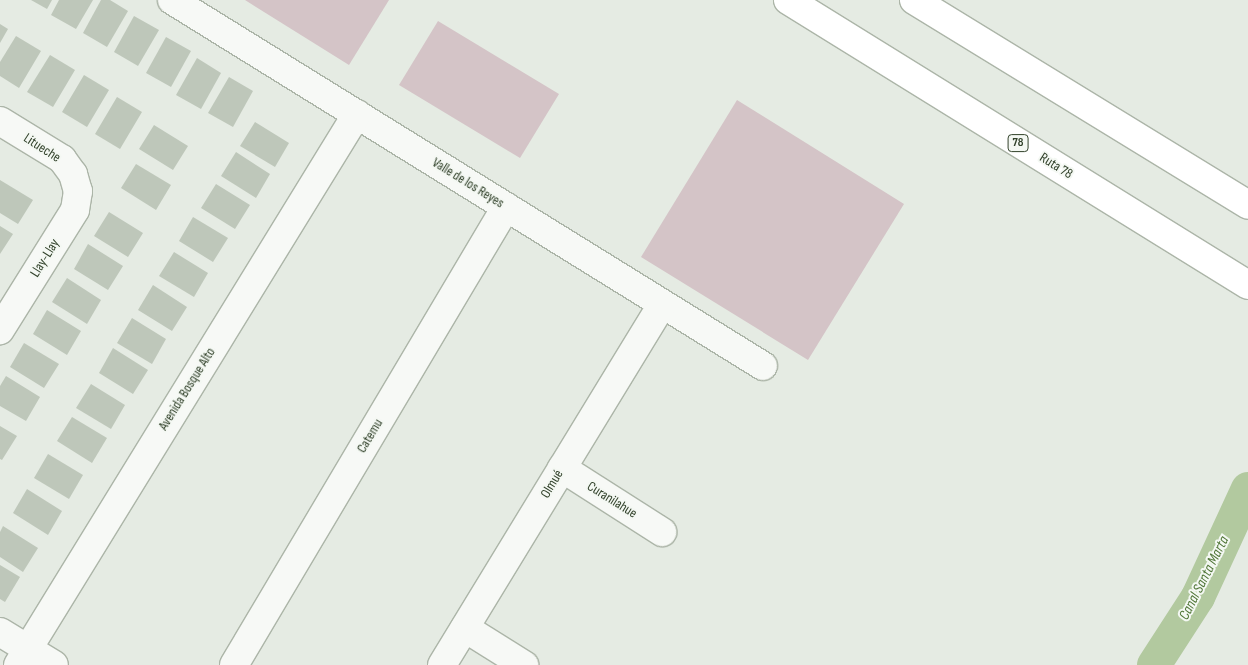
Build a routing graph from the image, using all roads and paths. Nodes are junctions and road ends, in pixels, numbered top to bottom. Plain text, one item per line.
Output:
1 (172, 0) edge
2 (788, 0) edge
3 (914, 0) edge
4 (357, 114) junction
5 (0, 121) edge
6 (77, 182) joint
7 (1248, 205) edge
8 (506, 206) junction
9 (1248, 285) edge
10 (662, 304) junction
11 (0, 330) edge
12 (764, 366) dead end
13 (562, 468) junction
14 (662, 532) dead end
15 (465, 628) junction
16 (0, 632) edge
17 (23, 657) edge
18 (54, 665) edge
19 (234, 665) edge
20 (442, 665) edge
21 (524, 665) edge

1 - 4 street, Valle de los Reyes
2 - 9 highway, Ruta 78 / 78
3 - 7 highway
4 - 8 street, Valle de los Reyes
4 - 17 street, Avenida Bosque Alto
5 - 6 street, Litueche
6 - 11 street, Llay-Llay
8 - 10 street, Valle de los Reyes
8 - 19 street, Catemu
10 - 12 street, Valle de los Reyes
10 - 13 street, Olmué
13 - 14 street, Curanilahue
13 - 15 street, Olmué
15 - 20 street, Olmué
15 - 21 street
16 - 17 street
17 - 18 street

